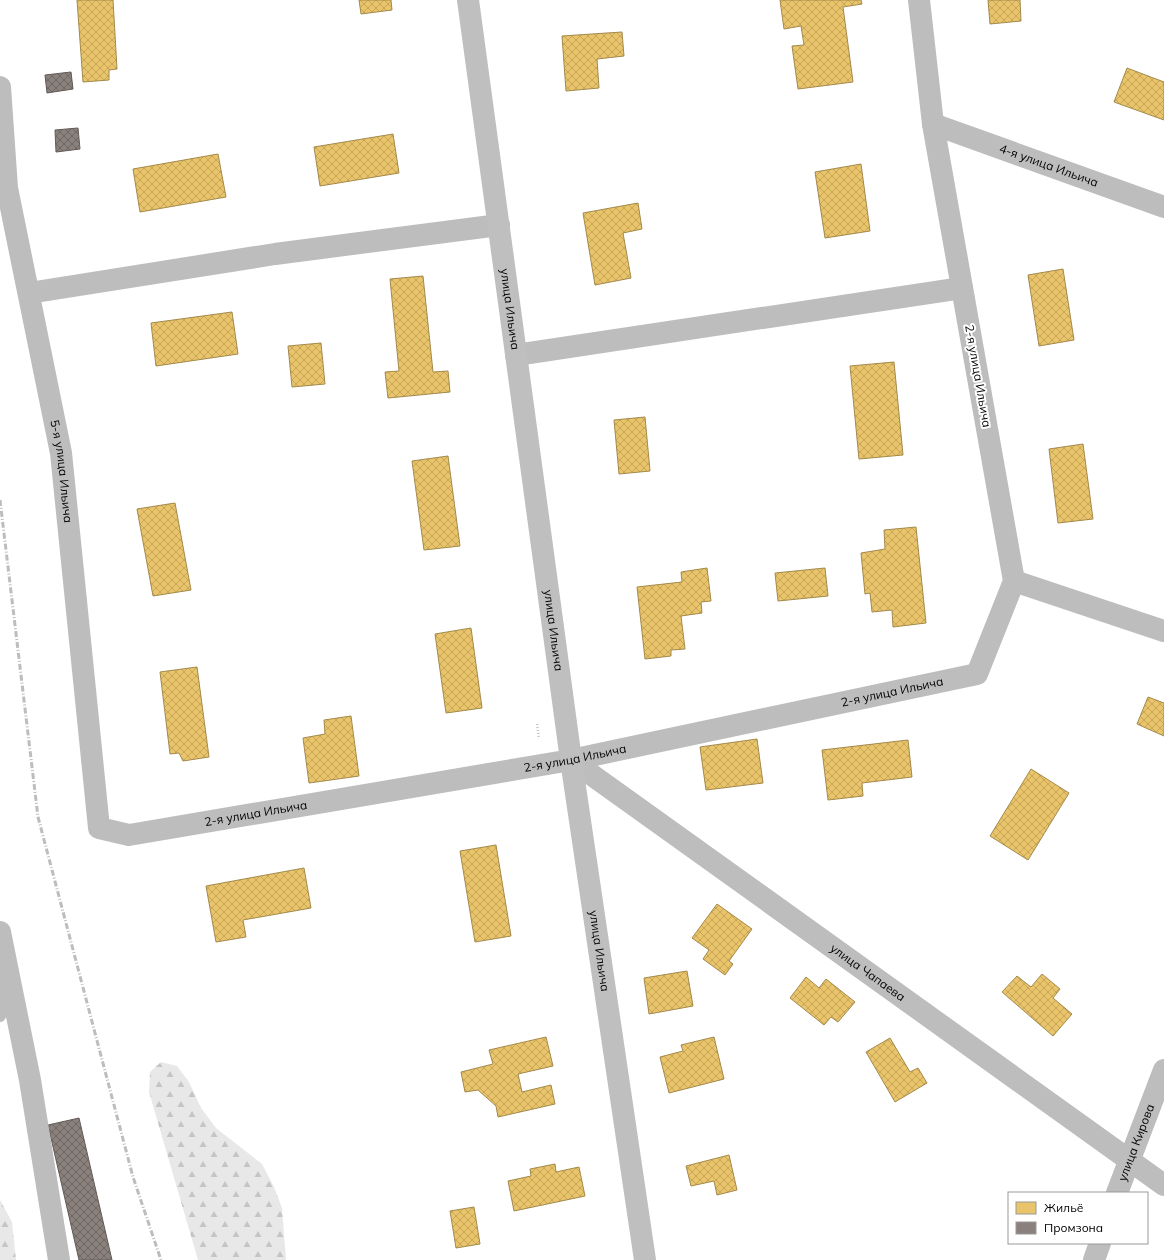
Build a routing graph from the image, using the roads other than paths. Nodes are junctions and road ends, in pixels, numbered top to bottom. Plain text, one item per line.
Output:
1 (468, 0) edge
2 (919, 0) edge
3 (0, 87) edge
4 (933, 124) junction
5 (1164, 206) edge
6 (499, 225) junction
7 (962, 288) junction
8 (29, 293) junction
9 (516, 355) junction
10 (1014, 581) junction
11 (1164, 631) edge
12 (570, 760) junction
13 (129, 835) joint
14 (0, 932) edge
15 (8, 972) junction
16 (0, 1016) edge
17 (1164, 1070) edge
18 (1129, 1160) junction
19 (1164, 1185) edge
20 (1118, 1192) edge
21 (1100, 1244) edge
22 (59, 1260) edge
23 (645, 1260) edge
24 (1094, 1260) edge

1 - 6 main road, улица Ильича
2 - 4 street, 2-я улица Ильича
3 - 8 street, 5-я улица Ильича
4 - 5 street, 4-я улица Ильича
4 - 7 street, 2-я улица Ильича
6 - 8 street
6 - 9 main road, улица Ильича
7 - 9 street
7 - 10 street, 2-я улица Ильича
8 - 13 street, 5-я улица Ильича
9 - 12 main road, улица Ильича
10 - 11 street
10 - 12 street, 2-я улица Ильича
12 - 13 street, 2-я улица Ильича
12 - 18 street, улица Чапаева
12 - 23 main road, улица Ильича
14 - 15 street
15 - 16 lane
15 - 22 street
17 - 18 street, улица Кирова
18 - 19 street, улица Чапаева
18 - 20 street, улица Кирова
21 - 24 street

